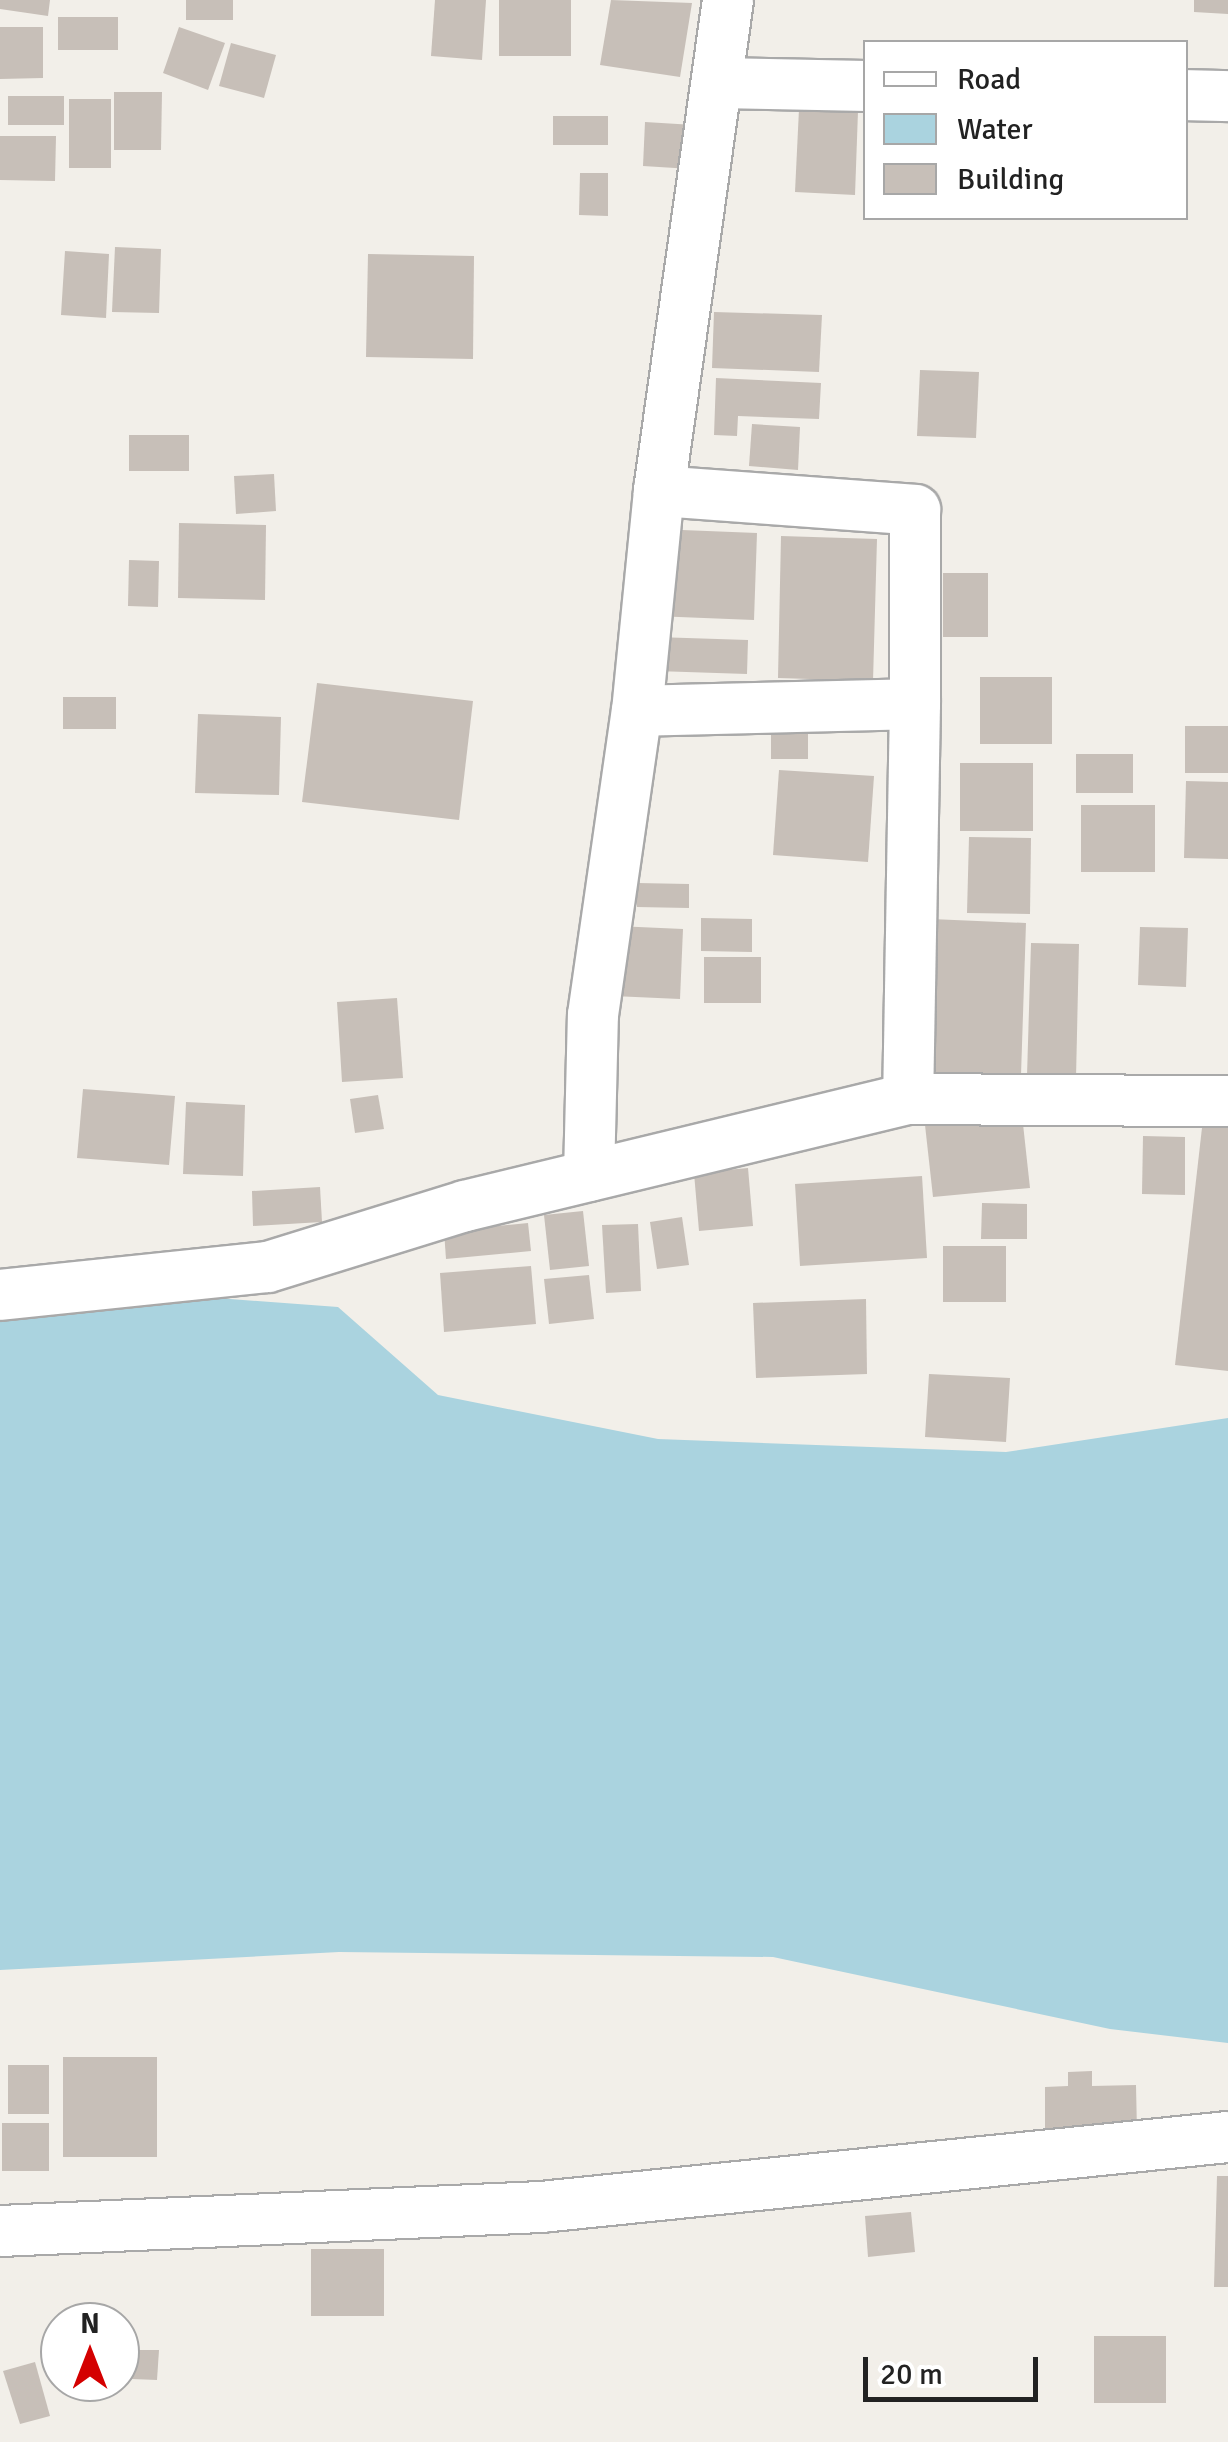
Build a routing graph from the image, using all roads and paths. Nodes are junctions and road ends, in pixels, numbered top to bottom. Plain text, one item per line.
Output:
1 (728, 0) edge
2 (720, 83) junction
3 (863, 86) edge
4 (1188, 94) edge
5 (1228, 96) edge
6 (659, 491) junction
7 (914, 704) junction
8 (636, 711) junction
9 (908, 1099) junction
10 (1228, 1101) edge
11 (588, 1176) junction
12 (0, 1295) edge
13 (1228, 2136) edge
14 (0, 2231) edge

1 - 2 street
2 - 3 street
2 - 6 street
4 - 5 street
6 - 7 street
6 - 8 street
7 - 8 street
7 - 9 street
8 - 11 street
9 - 10 street
9 - 11 street
11 - 12 street
13 - 14 street

